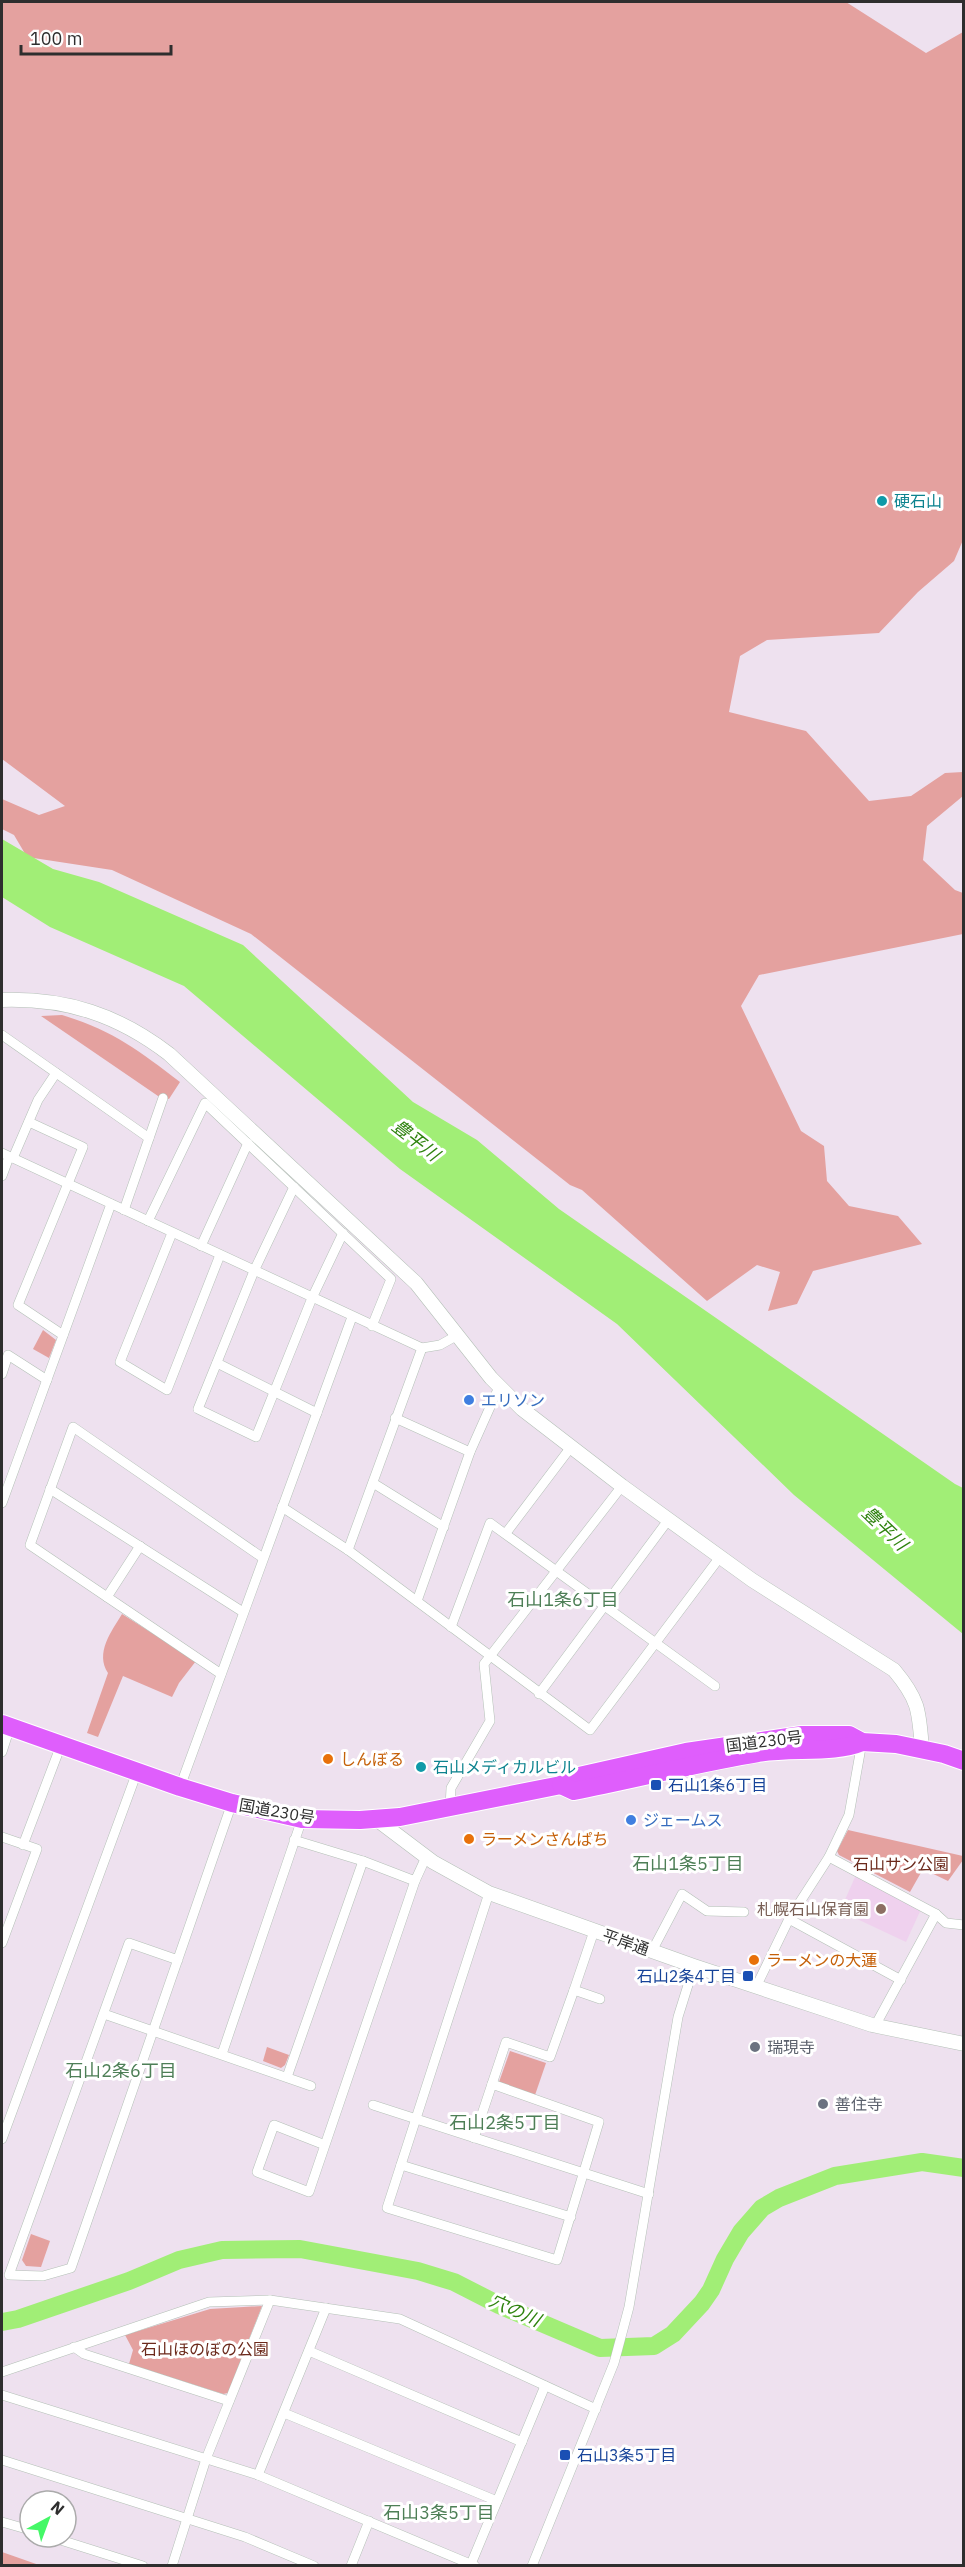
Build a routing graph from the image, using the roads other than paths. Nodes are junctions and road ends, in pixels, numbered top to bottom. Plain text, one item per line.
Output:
1 (2, 1000) edge
2 (2, 1035) edge
3 (56, 1073) junction
4 (163, 1098) dead end
5 (29, 1122) junction
6 (149, 1138) junction
7 (248, 1143) junction
8 (8, 1156) edge
9 (2, 1176) edge
10 (68, 1184) junction
11 (294, 1187) junction
12 (111, 1204) junction
13 (124, 1210) junction
14 (148, 1221) junction
15 (172, 1233) junction
16 (343, 1233) junction
17 (201, 1246) junction
18 (220, 1255) junction
19 (254, 1271) junction
20 (312, 1298) junction
21 (352, 1317) junction
22 (372, 1326) junction
23 (63, 1335) junction
24 (456, 1336) junction
25 (422, 1348) junction
26 (217, 1363) junction
27 (2, 1374) edge
28 (46, 1380) junction
29 (499, 1387) junction
30 (274, 1392) junction
31 (316, 1413) junction
32 (395, 1418) junction
33 (571, 1447) junction
34 (470, 1452) junction
35 (373, 1483) junction
36 (621, 1486) junction
37 (50, 1489) junction
38 (2, 1503) edge
39 (282, 1507) junction
40 (669, 1519) junction
41 (444, 1527) junction
42 (506, 1533) junction
43 (140, 1546) junction
44 (348, 1550) junction
45 (720, 1557) junction
46 (263, 1558) junction
47 (555, 1570) junction
48 (107, 1597) junction
49 (417, 1602) junction
50 (604, 1605) junction
51 (243, 1612) junction
52 (451, 1627) junction
53 (656, 1643) junction
54 (489, 1656) junction
55 (221, 1674) junction
56 (715, 1686) dead end
57 (539, 1694) junction
58 (6, 1726) edge
59 (862, 1742) junction
60 (60, 1745) junction
61 (922, 1750) junction
62 (2, 1752) edge
63 (963, 1761) edge
64 (136, 1772) junction
65 (180, 1787) junction
66 (232, 1803) junction
67 (450, 1808) junction
68 (302, 1819) junction
69 (376, 1819) junction
70 (2, 1837) edge
71 (294, 1840) junction
72 (23, 1845) junction
73 (426, 1857) junction
74 (829, 1857) junction
75 (363, 1861) junction
76 (415, 1881) junction
77 (489, 1893) junction
78 (744, 1912) dead end
79 (936, 1914) junction
80 (789, 1919) junction
81 (963, 1925) edge
82 (594, 1931) junction
83 (2, 1943) edge
84 (652, 1951) junction
85 (178, 1960) junction
86 (694, 1966) junction
87 (901, 1980) junction
88 (756, 1986) junction
89 (574, 1990) junction
90 (600, 1999) dead end
91 (104, 2014) junction
92 (875, 2026) junction
93 (153, 2031) junction
94 (963, 2042) edge
95 (222, 2054) junction
96 (287, 2076) junction
97 (492, 2084) junction
98 (311, 2086) dead end
99 (373, 2105) dead end
100 (417, 2120) junction
101 (474, 2138) junction
102 (2, 2139) edge
103 (325, 2145) junction
104 (401, 2165) junction
105 (584, 2174) junction
106 (649, 2194) junction
107 (571, 2217) junction
108 (270, 2300) junction
109 (326, 2308) junction
110 (74, 2347) junction
111 (309, 2351) junction
112 (2, 2372) edge
113 (545, 2386) junction
114 (2, 2395) edge
115 (229, 2401) junction
116 (596, 2409) junction
117 (284, 2413) junction
118 (522, 2442) junction
119 (206, 2459) junction
120 (2, 2460) edge
121 (258, 2475) junction
122 (497, 2501) junction
123 (186, 2518) junction
124 (369, 2521) junction
125 (2, 2522) edge
126 (18, 2527) edge
127 (78, 2545) edge
128 (143, 2565) edge
129 (172, 2565) edge
130 (314, 2565) edge
131 (351, 2565) edge
132 (473, 2565) edge
133 (532, 2565) edge

1 - 24 street
2 - 3 street
3 - 5 street
3 - 6 street
4 - 6 street
5 - 8 street
5 - 10 street
6 - 13 street
7 - 11 street
7 - 14 street
7 - 17 street
8 - 9 street
8 - 10 street
10 - 12 street
10 - 23 street
11 - 16 street
11 - 19 street
12 - 13 street
12 - 23 street
13 - 14 street
14 - 15 street
15 - 17 street
15 - 18 street
16 - 20 street
16 - 22 street
17 - 18 street
18 - 19 street
19 - 20 street
19 - 26 street
20 - 21 street
20 - 30 street
21 - 22 street
21 - 31 street
22 - 25 street
23 - 28 street
24 - 25 street
24 - 29 street
25 - 32 street
26 - 30 street
26 - 30 street
27 - 28 street
28 - 38 street
29 - 33 street
29 - 34 street
30 - 31 street
31 - 39 street
32 - 34 street
32 - 35 street
33 - 36 street
33 - 42 street
34 - 41 street
35 - 41 street
35 - 44 street
36 - 40 street
36 - 47 street
37 - 43 street
37 - 46 street
37 - 48 street
39 - 44 street
39 - 46 street
40 - 45 street
40 - 50 street
41 - 49 street
42 - 47 street
42 - 52 street
43 - 48 street
43 - 51 street
44 - 49 street
45 - 53 street
45 - 61 street
46 - 51 street
47 - 50 street
47 - 54 street
48 - 55 street
49 - 52 street
50 - 53 street
50 - 57 street
51 - 55 street
52 - 54 street
53 - 56 street
53 - 57 street
54 - 57 street
54 - 67 street
55 - 65 street
58 - 60 highway, 国道230号
58 - 62 street
59 - 61 highway, 国道230号
59 - 67 highway, 国道230号
59 - 74 street
60 - 64 highway, 国道230号
60 - 72 street
61 - 63 highway, 国道230号
64 - 65 highway, 国道230号
64 - 102 street
65 - 66 highway, 国道230号
66 - 68 highway, 国道230号
66 - 85 street
67 - 69 highway, 国道230号
68 - 69 highway, 国道230号
68 - 71 street
69 - 73 street, 平岸通
70 - 72 street
71 - 75 street
71 - 95 street
72 - 83 street
73 - 76 street
73 - 77 street, 平岸通
74 - 79 street
74 - 80 street
75 - 76 street
75 - 96 street
76 - 103 street
77 - 82 street, 平岸通
77 - 100 street
78 - 84 street
79 - 81 street
79 - 87 street
80 - 87 street
80 - 88 street
82 - 84 street, 平岸通
82 - 89 street
84 - 86 street, 平岸通
85 - 91 street
85 - 93 street
86 - 88 street, 平岸通
86 - 106 street
87 - 92 street
88 - 92 street, 平岸通
89 - 90 street
89 - 97 street
91 - 93 street
91 - 93 street
92 - 94 street, 平岸通
93 - 95 street
95 - 96 street
96 - 98 street
97 - 101 street
97 - 105 street
99 - 100 street
100 - 101 street
100 - 104 street
101 - 105 street
103 - 103 street
104 - 107 street
104 - 107 street
105 - 106 street
105 - 107 street
106 - 116 street
108 - 109 street
108 - 110 street
108 - 115 street
109 - 111 street
109 - 113 street
110 - 112 street
110 - 115 street
111 - 117 street
111 - 118 street
113 - 116 street
113 - 118 street
114 - 119 street
115 - 119 street
116 - 133 street
117 - 121 street
117 - 122 street
118 - 122 street
119 - 121 street
119 - 123 street
120 - 123 street
121 - 124 street
122 - 132 street
123 - 129 street
123 - 130 street
124 - 131 street
124 - 132 street
125 - 126 street
127 - 128 street

